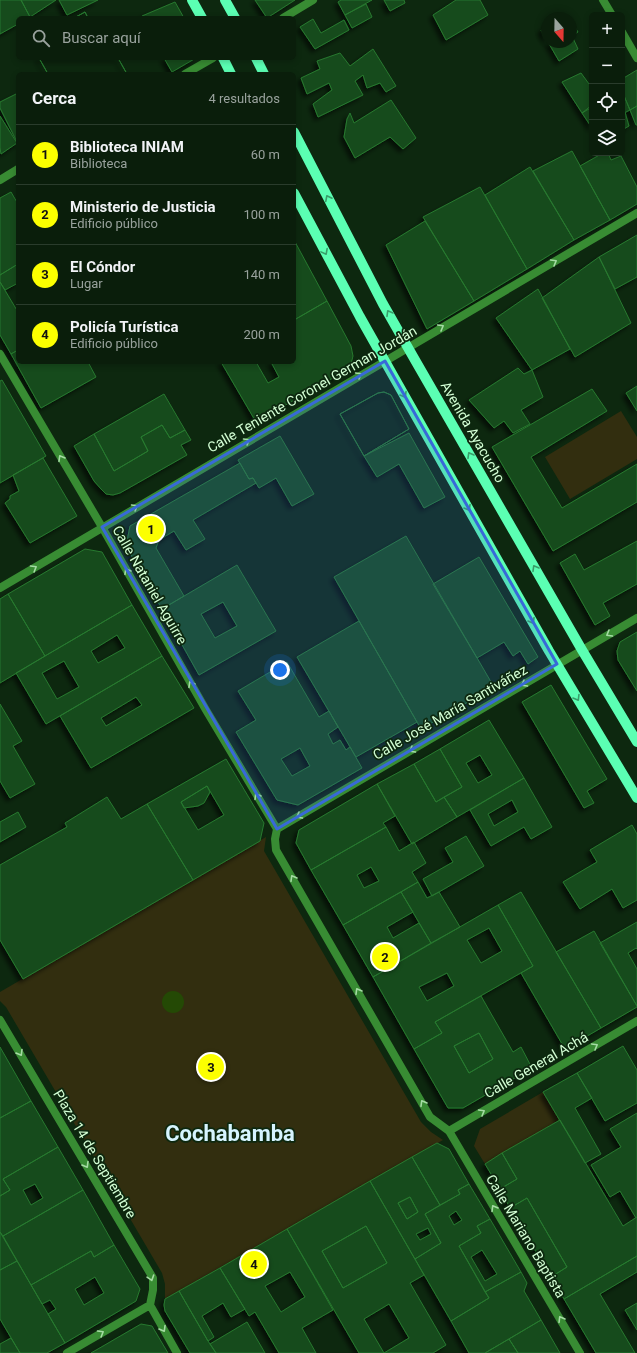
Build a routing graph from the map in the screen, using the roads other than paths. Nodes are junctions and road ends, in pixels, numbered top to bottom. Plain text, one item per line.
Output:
1 (192, 0) edge
2 (225, 0) edge
3 (313, 0) edge
4 (603, 0) edge
5 (610, 12) edge
6 (201, 16) edge
7 (234, 16) edge
8 (286, 16) edge
9 (625, 37) edge
10 (637, 58) edge
11 (210, 60) edge
12 (224, 60) edge
13 (257, 60) edge
14 (188, 72) edge
15 (230, 72) edge
16 (263, 72) edge
17 (296, 136) edge
18 (16, 170) edge
19 (0, 180) edge
20 (296, 197) edge
21 (637, 213) edge
22 (408, 347) junction
23 (0, 354) edge
24 (385, 360) junction
25 (102, 527) junction
26 (0, 588) edge
27 (637, 618) edge
28 (582, 650) junction
29 (557, 664) junction
30 (637, 742) edge
31 (637, 798) edge
32 (277, 829) junction
33 (0, 1020) edge
34 (637, 1022) edge
35 (449, 1131) junction
36 (150, 1305) junction
37 (67, 1353) edge
38 (177, 1353) edge
39 (580, 1353) edge

1 - 6 main road
2 - 7 main road
3 - 8 street
4 - 5 street
9 - 10 street
11 - 14 street
12 - 15 main road
13 - 16 main road
22 -> 17 main road, Avenida Ayacucho
18 - 19 street
20 -> 24 main road
22 -> 21 street, Calle Teniente Coronel German Jordán
22 - 24 street, Calle Teniente Coronel German Jordán
28 -> 22 main road, Avenida Ayacucho
25 -> 23 street, Calle Nataniel Aguirre
25 -> 24 street, Calle Teniente Coronel German Jordán
24 -> 29 main road
26 -> 25 street, Calle Teniente Coronel German Jordán
32 -> 25 street, Calle Nataniel Aguirre
27 -> 28 street, Calle José María Santiváñez
28 - 29 street, Calle José María Santiváñez
28 - 30 main road, Avenida Ayacucho
29 -> 31 main road
29 -> 32 street, Calle José María Santiváñez
35 -> 32 street
33 -> 36 street, Plaza 14 de Septiembre
35 -> 34 street, Calle General Achá
39 -> 35 street, Calle Mariano Baptista
37 -> 36 street
36 -> 38 street

